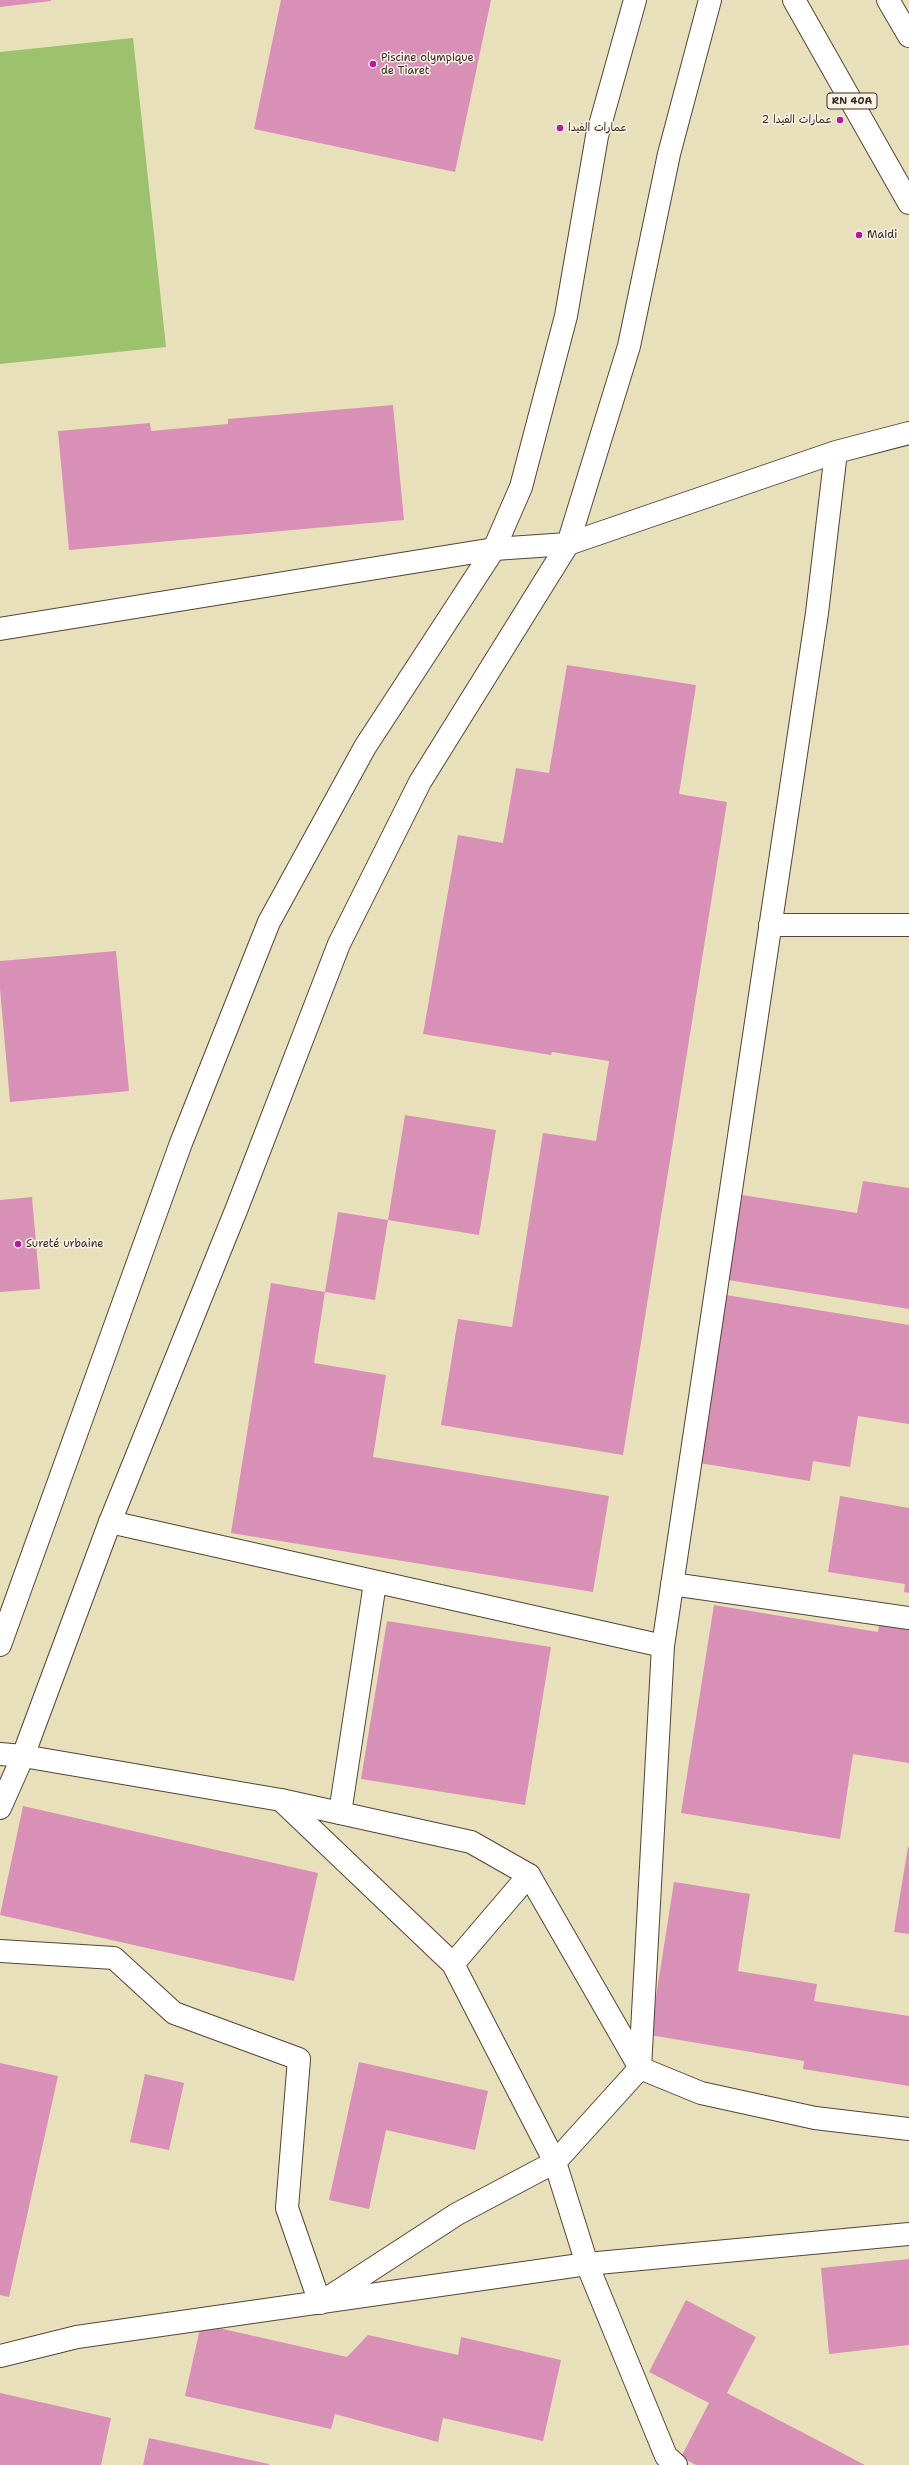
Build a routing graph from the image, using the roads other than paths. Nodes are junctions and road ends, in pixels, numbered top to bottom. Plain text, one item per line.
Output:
1 (635, 0) edge
2 (710, 0) edge
3 (794, 0) edge
4 (888, 0) edge
5 (909, 36) edge
6 (909, 203) edge
7 (909, 433) edge
8 (836, 452) junction
9 (568, 544) junction
10 (494, 549) junction
11 (0, 630) edge
12 (770, 925) junction
13 (909, 925) edge
14 (110, 1522) junction
15 (375, 1583) junction
16 (672, 1584) junction
17 (909, 1618) edge
18 (0, 1645) edge
19 (663, 1646) junction
20 (0, 1754) edge
21 (23, 1756) junction
22 (281, 1800) junction
23 (0, 1808) edge
24 (340, 1813) junction
25 (529, 1875) junction
26 (0, 1951) edge
27 (453, 1964) junction
28 (640, 2068) junction
29 (909, 2130) edge
30 (555, 2162) junction
31 (909, 2234) edge
32 (587, 2264) junction
33 (320, 2303) junction
34 (0, 2356) edge
35 (676, 2465) edge

1 - 10 street
2 - 9 street
3 - 6 street, RN 40A
4 - 5 street
7 - 8 street
8 - 9 street
8 - 12 street
9 - 10 street
9 - 14 street
10 - 11 street
10 - 18 street
12 - 13 street
12 - 16 street
14 - 15 street
14 - 21 street
15 - 19 street
15 - 24 street
16 - 17 street
16 - 19 street
19 - 28 street
20 - 21 street
21 - 22 street
21 - 23 street
22 - 24 street
22 - 27 street
24 - 25 street
25 - 27 street
25 - 28 street
26 - 33 street
27 - 30 street
28 - 29 street
28 - 30 street
30 - 32 street
30 - 33 street
31 - 32 street
32 - 33 street
32 - 35 street
33 - 34 street

